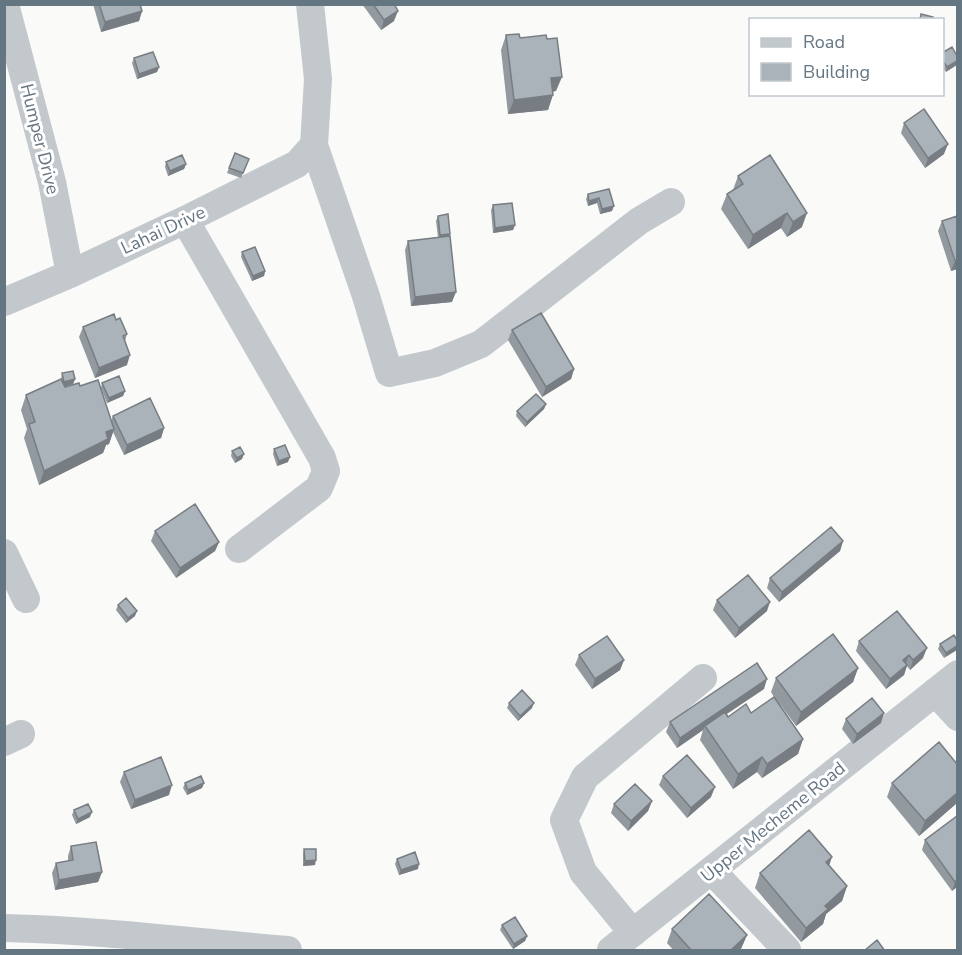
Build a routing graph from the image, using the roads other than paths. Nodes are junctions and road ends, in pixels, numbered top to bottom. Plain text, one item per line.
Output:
1 (5, 4) edge
2 (310, 4) edge
3 (314, 145) junction
4 (671, 202) dead end
5 (185, 220) junction
6 (70, 274) junction
7 (4, 302) edge
8 (239, 549) dead end
9 (4, 553) edge
10 (26, 599) dead end
11 (957, 674) edge
12 (703, 678) dead end
13 (935, 692) junction
14 (957, 717) edge
15 (712, 871) junction
16 (4, 928) edge
17 (622, 942) edge
18 (288, 951) edge
19 (787, 951) edge

1 - 6 street, Humper Drive
2 - 3 street
3 - 4 street
3 - 5 street, Lahai Drive
5 - 6 street, Lahai Drive
5 - 8 street
6 - 7 street, Lahai Drive
9 - 10 street
11 - 13 street, Upper Mecheme Road
12 - 17 street
13 - 14 street
13 - 15 street, Upper Mecheme Road
15 - 17 street, Upper Mecheme Road
15 - 19 street
16 - 18 street

